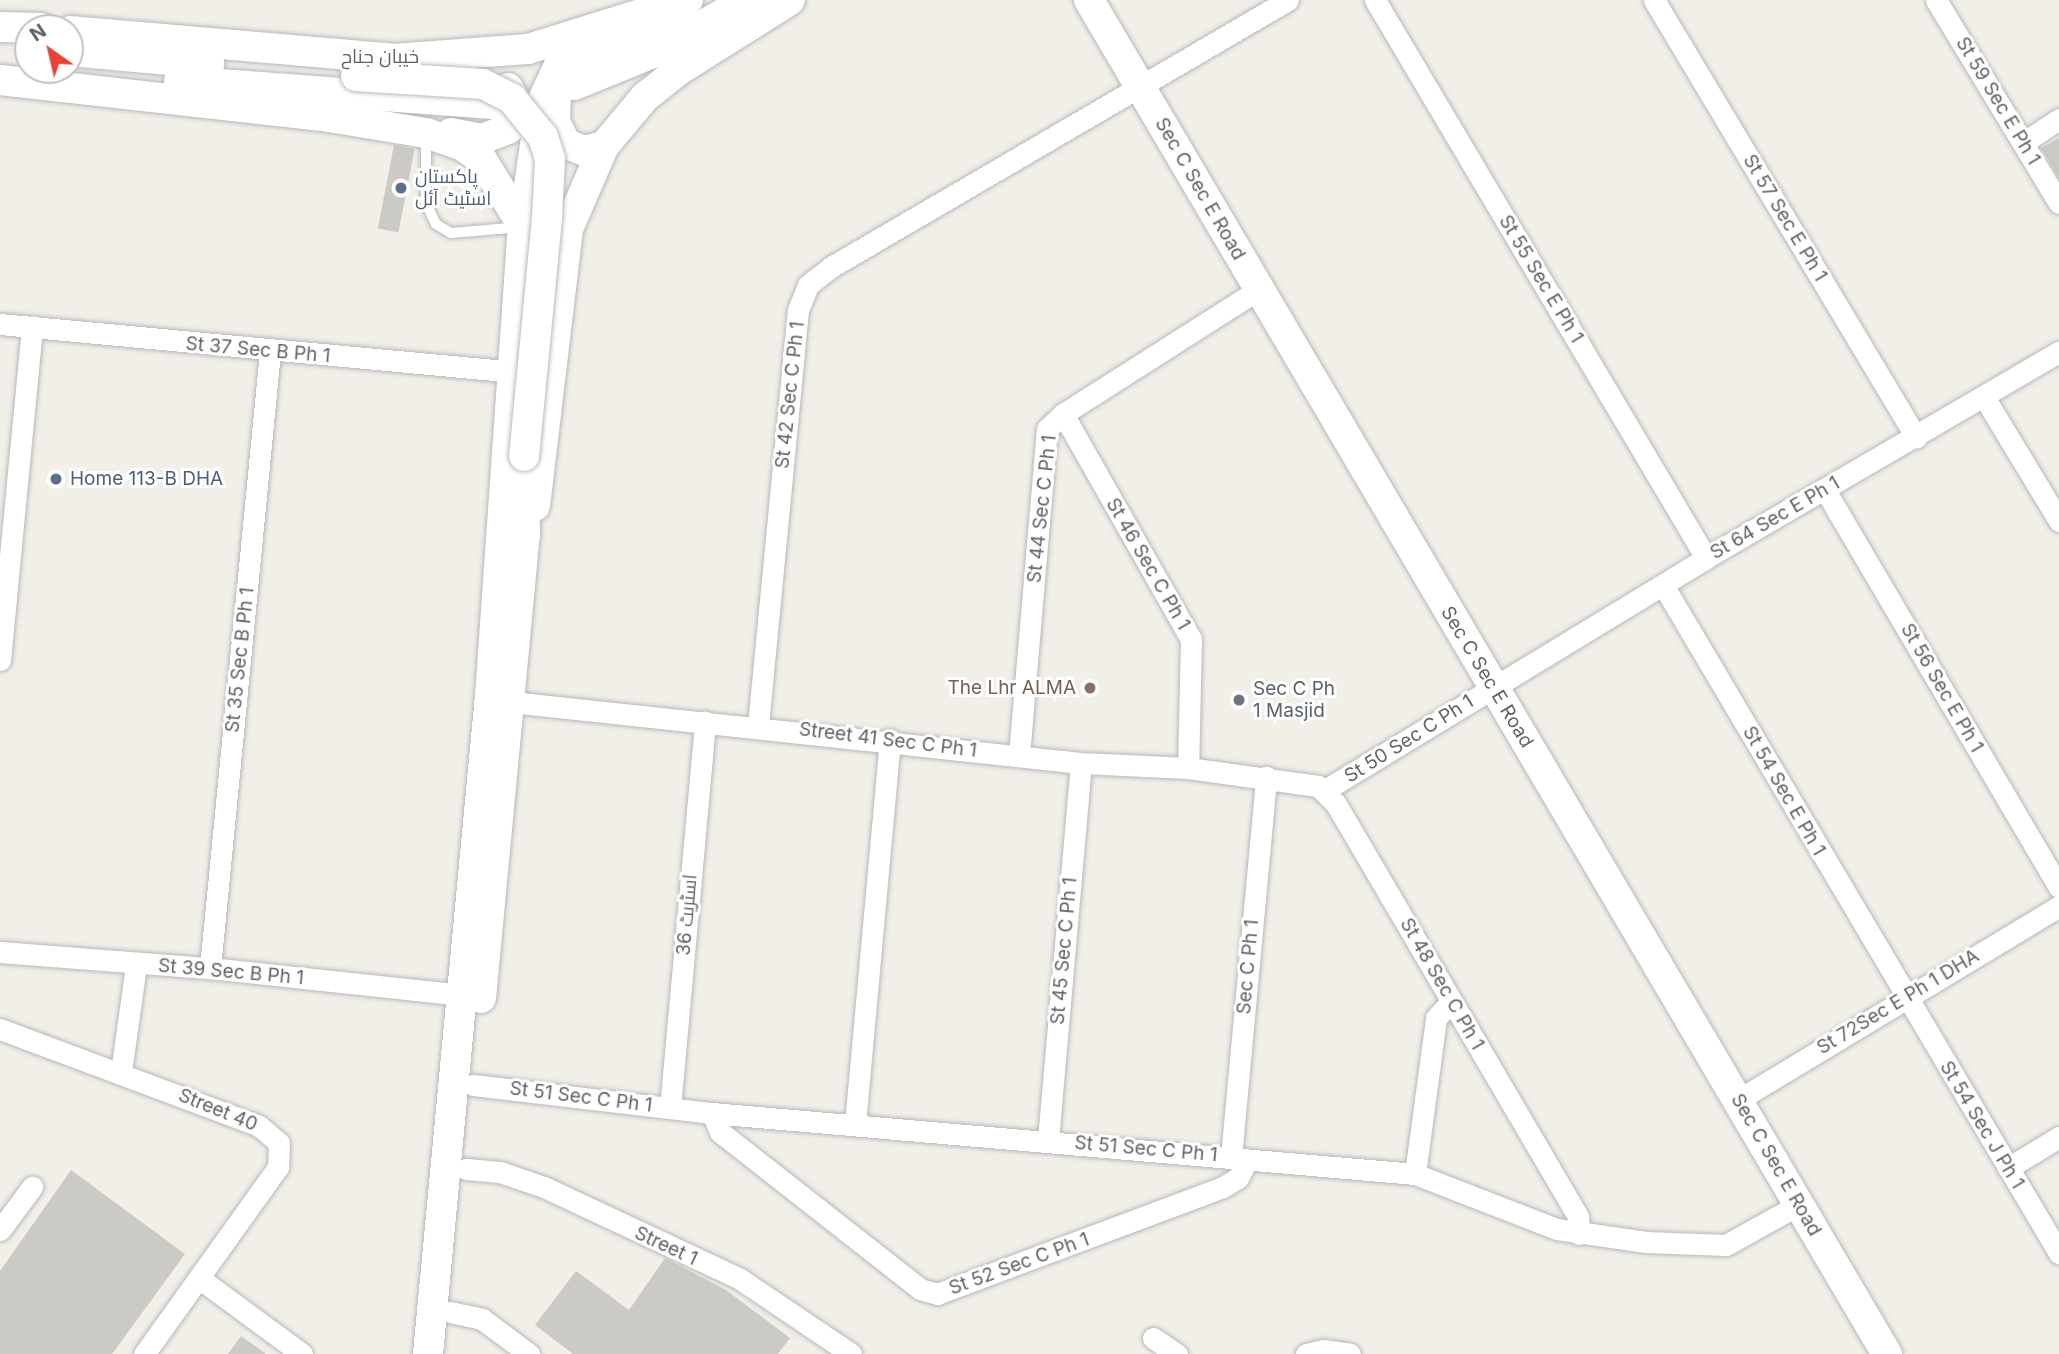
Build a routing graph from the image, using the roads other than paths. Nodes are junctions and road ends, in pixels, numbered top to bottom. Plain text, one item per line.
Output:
1 (686, 0) edge
2 (747, 0) edge
3 (790, 0) edge
4 (1089, 0) edge
5 (1288, 0) edge
6 (1375, 0) edge
7 (1654, 0) edge
8 (1936, 0) edge
9 (84, 32) edge
10 (84, 52) edge
11 (394, 59) junction
12 (84, 71) edge
13 (0, 80) edge
14 (562, 82) junction
15 (1139, 85) junction
16 (507, 105) dead end
17 (2059, 119) edge
18 (426, 133) junction
19 (2024, 142) junction
20 (604, 146) junction
21 (2059, 203) edge
22 (523, 226) junction
23 (1258, 290) junction
24 (0, 324) edge
25 (32, 327) junction
26 (270, 352) junction
27 (2059, 352) edge
28 (516, 372) junction
29 (1984, 397) junction
30 (1063, 414) junction
31 (1916, 437) junction
32 (1825, 490) junction
33 (2059, 521) edge
34 (525, 536) junction
35 (1706, 558) junction
36 (1663, 585) junction
37 (0, 660) edge
38 (1493, 687) junction
39 (511, 702) junction
40 (705, 722) junction
41 (758, 725) junction
42 (890, 740) junction
43 (1019, 755) junction
44 (1081, 763) junction
45 (1188, 768) junction
46 (1266, 777) junction
47 (1325, 790) junction
48 (2059, 887) edge
49 (2059, 906) edge
50 (0, 952) edge
51 (136, 965) junction
52 (210, 968) junction
53 (461, 995) junction
54 (1906, 997) junction
55 (1452, 1001) junction
56 (0, 1029) edge
57 (121, 1072) junction
58 (473, 1084) junction
59 (1738, 1100) junction
60 (670, 1108) junction
61 (712, 1113) junction
62 (855, 1124) junction
63 (2059, 1138) edge
64 (1048, 1140) junction
65 (1239, 1159) junction
66 (466, 1168) junction
67 (2008, 1168) junction
68 (1415, 1174) junction
69 (32, 1186) dead end
70 (1798, 1205) junction
71 (0, 1230) edge
72 (1579, 1234) junction
73 (2059, 1253) edge
74 (200, 1278) junction
75 (450, 1312) junction
76 (1153, 1338) dead end
77 (144, 1354) edge
78 (302, 1354) edge
79 (428, 1354) edge
80 (446, 1354) edge
81 (529, 1354) edge
82 (852, 1354) edge
83 (1177, 1354) edge
84 (1307, 1354) edge
85 (1350, 1354) edge
86 (1887, 1354) edge

1 - 11 main road, خیبان جناح
1 - 14 main road
2 - 14 main road
3 - 20 main road
4 - 15 main road, Sec C Sec E Road
5 - 15 street, St 42 Sec C Ph 1
6 - 35 street, St 55 Sec E Ph 1
7 - 31 street, St 57 Sec E Ph 1
8 - 19 street, St 59 Sec E Ph 1
9 - 11 main road, خیبان جناح
10 - 34 main road, bridge
11 - 18 main road
12 - 16 main road, خیبان جناح
13 - 18 main road
14 - 20 main road
14 - 22 main road
15 - 23 main road, Sec C Sec E Road
15 - 41 street, St 42 Sec C Ph 1
17 - 19 street
18 - 22 main road
18 - 22 lane
19 - 21 street, St 59 Sec E Ph 1
20 - 34 main road
22 - 28 main road
23 - 30 street, St 44 Sec C Ph 1
23 - 38 main road, Sec C Sec E Road
24 - 25 street, St 37 Sec B Ph 1
25 - 26 street, St 37 Sec B Ph 1
25 - 37 street
26 - 28 street, St 37 Sec B Ph 1
26 - 52 street, St 35 Sec B Ph 1
27 - 29 street, St 64 Sec E Ph 1
28 - 53 main road
29 - 31 street, St 64 Sec E Ph 1
29 - 33 street
30 - 43 street, St 44 Sec C Ph 1
30 - 45 street, St 46 Sec C Ph 1
31 - 32 street, St 64 Sec E Ph 1
32 - 35 street, St 64 Sec E Ph 1
32 - 48 street, St 56 Sec E Ph 1
34 - 39 main road
35 - 36 street, St 64 Sec E Ph 1
36 - 38 street, St 64 Sec E Ph 1
36 - 54 street, St 54 Sec E Ph 1
38 - 47 street, St 50 Sec C Ph 1
38 - 59 main road, Sec C Sec E Road
39 - 40 street, Street 41 Sec C Ph 1
39 - 58 main road
40 - 41 street, Street 41 Sec C Ph 1
40 - 60 street, اسٹریٹ 36
41 - 42 street, Street 41 Sec C Ph 1
42 - 43 street, Street 41 Sec C Ph 1
42 - 62 street
43 - 44 street, Street 41 Sec C Ph 1
44 - 45 street, Street 41 Sec C Ph 1
44 - 64 street, St 45 Sec C Ph 1
45 - 46 street, Street 41 Sec C Ph 1
46 - 47 street
46 - 65 street, Sec C Ph 1
47 - 55 street, St 48 Sec C Ph 1
49 - 54 street, St 72Sec E Ph 1 DHA
50 - 51 street, St 39 Sec B Ph 1
51 - 52 street, St 39 Sec B Ph 1
51 - 57 street
52 - 53 street, St 39 Sec B Ph 1
53 - 79 main road
54 - 59 street, St 72Sec E Ph 1 DHA
54 - 67 street, St 54 Sec J Ph 1
55 - 68 street
55 - 72 street, St 48 Sec C Ph 1
56 - 57 street, Street 40
57 - 74 street, Street 40
58 - 60 street, St 51 Sec C Ph 1
58 - 66 main road
59 - 70 main road, Sec C Sec E Road
60 - 61 street, St 51 Sec C Ph 1
61 - 62 street, St 51 Sec C Ph 1
61 - 65 street, St 52 Sec C Ph 1
62 - 64 street, St 51 Sec C Ph 1
63 - 67 street
64 - 65 street, St 51 Sec C Ph 1
65 - 68 street, St 51 Sec C Ph 1
66 - 75 main road
66 - 82 street, Street 1
67 - 73 street, St 54 Sec J Ph 1
68 - 72 street, St 51 Sec C Ph 1
69 - 71 street
70 - 72 street, St 51 Sec C Ph 1
70 - 86 main road, Sec C Sec E Road
74 - 77 street
74 - 78 street
75 - 80 main road
75 - 81 street
76 - 83 street
84 - 85 street

